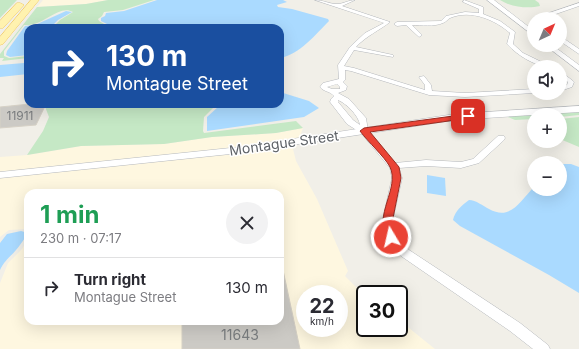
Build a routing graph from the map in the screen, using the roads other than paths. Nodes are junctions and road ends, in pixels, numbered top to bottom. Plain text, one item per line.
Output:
1 (24, 0) edge
2 (36, 0) edge
3 (318, 0) edge
4 (353, 0) edge
5 (490, 0) edge
6 (465, 1) dead end
7 (579, 4) edge
8 (338, 6) junction
9 (556, 12) edge
10 (481, 15) junction
11 (386, 23) junction
12 (408, 24) junction
13 (0, 26) edge
14 (527, 29) edge
15 (419, 35) dead end
16 (0, 42) edge
17 (567, 43) edge
18 (352, 48) junction
19 (557, 52) edge
20 (579, 52) edge
21 (391, 56) dead end
22 (534, 60) edge
23 (342, 68) junction
24 (579, 69) edge
25 (422, 77) dead end
26 (567, 79) edge
27 (338, 82) junction
28 (428, 85) junction
29 (411, 87) junction
30 (567, 87) edge
31 (527, 91) edge
32 (429, 93) junction
33 (337, 94) junction
34 (579, 108) edge
35 (364, 131) junction
36 (501, 138) dead end
37 (393, 166) junction
38 (0, 175) edge
39 (543, 349) edge

1 - 13 main road
2 - 16 main road
3 - 8 street
4 - 8 street
5 - 14 street
6 - 10 street
7 - 9 street
8 - 11 street
10 - 12 street
10 - 22 street
11 - 12 street
11 - 18 street
12 - 15 street
17 - 20 street
18 - 21 street
18 - 23 street
19 - 24 street
23 - 27 street
23 - 29 street
25 - 28 street
26 - 30 street
27 - 33 street
27 - 33 street
28 - 29 street
28 - 32 street
29 - 32 street
31 - 32 street
33 - 35 street
33 - 35 street
34 - 35 street, Montague Street
35 - 37 street
35 - 38 street, Montague Street
36 - 37 street
37 - 39 street

